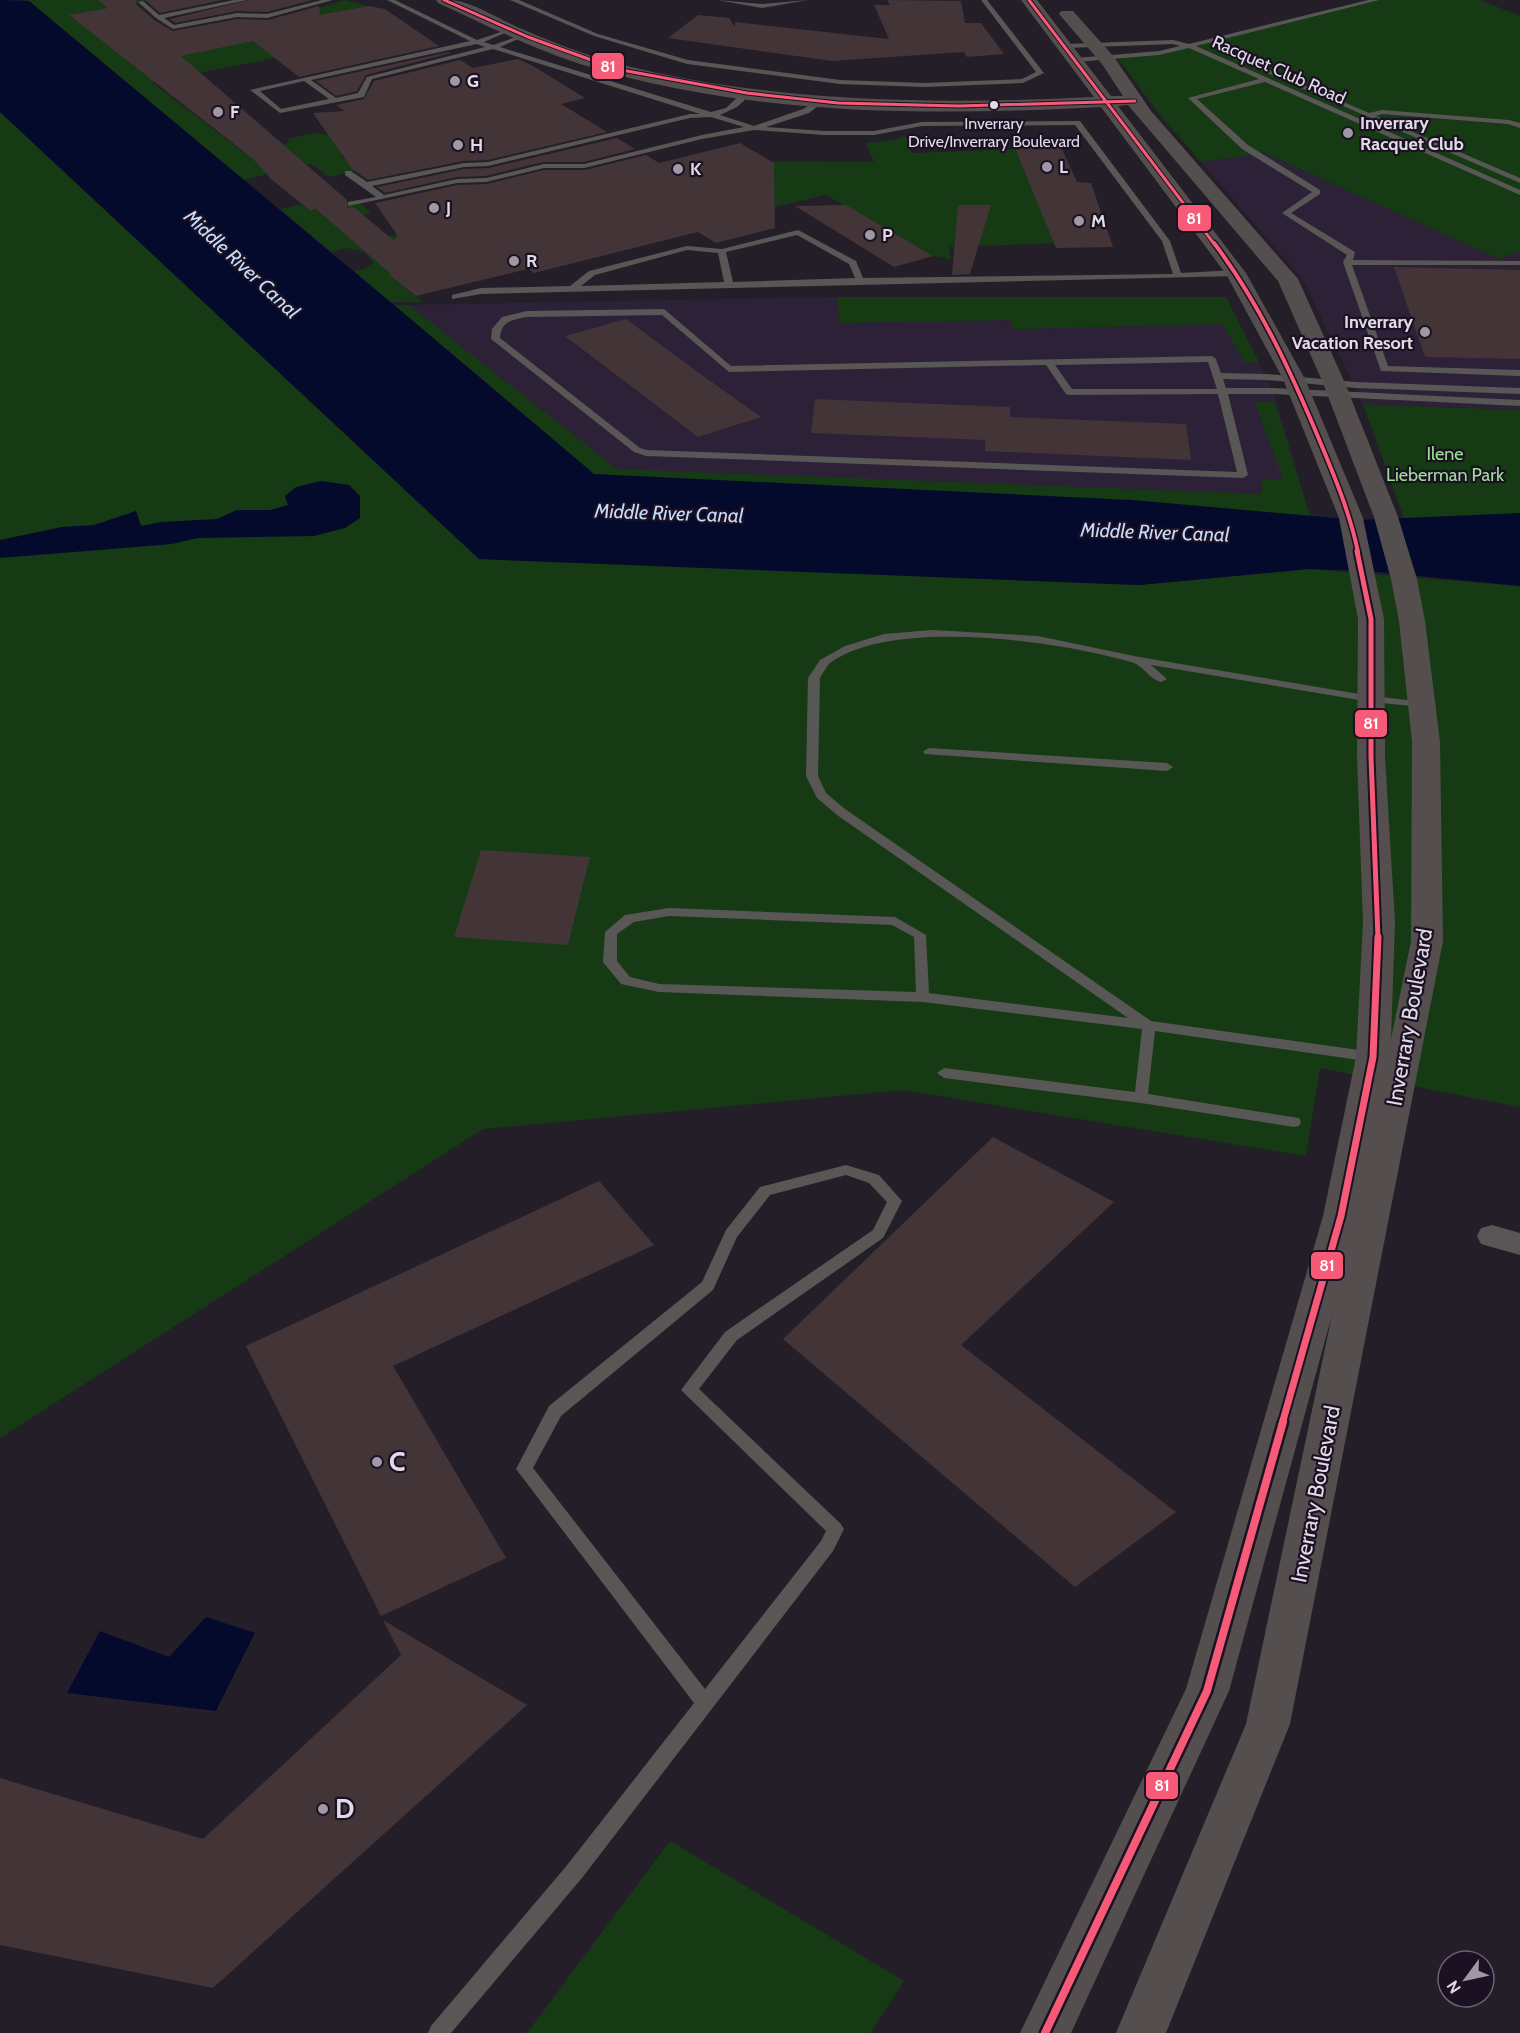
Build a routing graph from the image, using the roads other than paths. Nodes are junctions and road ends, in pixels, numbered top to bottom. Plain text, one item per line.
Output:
1 (244, 0) edge
2 (330, 0) edge
3 (390, 0) edge
4 (444, 0) edge
5 (513, 0) edge
6 (720, 0) edge
7 (805, 0) edge
8 (984, 0) edge
9 (1029, 0) edge
10 (1056, 0) edge
11 (1376, 0) edge
12 (141, 2) dead end
13 (158, 17) junction
14 (516, 32) junction
15 (477, 42) junction
16 (1201, 43) junction
17 (1191, 46) junction
18 (493, 47) junction
19 (1098, 51) junction
20 (1071, 53) junction
21 (1283, 77) junction
22 (305, 79) junction
23 (1266, 81) junction
24 (747, 93) junction
25 (335, 100) junction
26 (1135, 100) junction
27 (818, 102) junction
28 (1107, 102) junction
29 (1370, 115) junction
30 (714, 116) junction
31 (1383, 121) junction
32 (1367, 125) junction
33 (1520, 126) edge
34 (754, 128) junction
35 (1480, 163) junction
36 (464, 165) junction
37 (1465, 169) junction
38 (348, 173) dead end
39 (486, 180) junction
40 (1520, 180) edge
41 (366, 184) junction
42 (1520, 193) edge
43 (382, 198) junction
44 (351, 204) dead end
45 (722, 251) junction
46 (1347, 262) junction
47 (1520, 263) edge
48 (1236, 273) junction
49 (1178, 276) junction
50 (860, 281) junction
51 (729, 284) junction
52 (572, 288) junction
53 (455, 297) dead end
54 (1049, 363) junction
55 (1384, 369) junction
56 (1520, 373) edge
57 (1219, 376) junction
58 (1297, 386) junction
59 (1387, 386) junction
60 (1337, 389) junction
61 (1478, 390) junction
62 (1223, 391) junction
63 (1520, 391) edge
64 (1390, 398) junction
65 (1485, 401) junction
66 (1520, 403) edge
67 (1138, 660) junction
68 (1161, 679) dead end
69 (1371, 699) junction
70 (1422, 704) junction
71 (929, 752) dead end
72 (1167, 767) dead end
73 (923, 998) junction
74 (1149, 1026) junction
75 (1373, 1057) junction
76 (944, 1073) dead end
77 (1141, 1098) junction
78 (1294, 1122) dead end
79 (705, 1703) junction
80 (438, 2033) edge
81 (1045, 2033) edge
82 (1141, 2033) edge

1 - 13 lane
2 - 13 lane
3 - 15 lane
4 - 14 street
5 - 8 lane
6 - 7 lane
9 - 20 street, Inverrary Boulevard
10 - 19 street, Inverrary Boulevard
11 - 16 lane
12 - 13 lane
14 - 15 lane
14 - 18 lane
14 - 24 street
15 - 18 lane
15 - 22 lane
16 - 17 lane
16 - 21 lane, Racquet Club Road
17 - 19 lane
17 - 19 lane
17 - 23 lane, Racquet Club Road
18 - 25 lane
18 - 30 lane
19 - 20 lane
19 - 20 lane
19 - 26 street, Inverrary Boulevard
20 - 28 street, Inverrary Boulevard
21 - 23 lane
21 - 29 lane, Racquet Club Road
22 - 25 lane
22 - 25 lane
23 - 32 lane, Racquet Club Road
23 - 46 lane
24 - 27 street
24 - 30 lane
26 - 28 street
26 - 60 street, Inverrary Boulevard
27 - 28 street
27 - 34 lane
28 - 48 street, Inverrary Boulevard
29 - 31 lane, Racquet Club Road
29 - 33 lane
30 - 34 lane
30 - 36 lane
31 - 32 lane
31 - 35 lane, Racquet Club Road
32 - 37 lane, Racquet Club Road
34 - 39 lane
34 - 49 lane
35 - 37 lane
35 - 40 lane, Racquet Club Road
36 - 39 lane
36 - 41 lane
37 - 42 lane, Racquet Club Road
38 - 41 lane
39 - 43 lane
41 - 43 lane
43 - 44 lane
45 - 50 lane
45 - 51 lane
45 - 52 lane
46 - 47 lane
46 - 55 lane
48 - 49 lane
48 - 58 street, Inverrary Boulevard
49 - 50 lane
50 - 51 lane
51 - 52 lane
52 - 53 lane
54 - 57 lane
54 - 62 lane
54 - 62 lane
55 - 56 lane
55 - 59 lane
57 - 58 lane
57 - 62 lane
58 - 60 lane
58 - 60 lane
58 - 62 lane
58 - 69 street, Inverrary Boulevard
59 - 60 lane
59 - 61 lane
59 - 64 lane
60 - 64 lane
60 - 70 street, Inverrary Boulevard
61 - 63 lane
61 - 65 lane
64 - 65 lane
65 - 66 lane
67 - 68 lane
67 - 69 lane
67 - 74 lane
69 - 70 lane
69 - 75 street, Inverrary Boulevard
70 - 82 street, Inverrary Boulevard
71 - 72 lane
73 - 73 lane
73 - 74 lane
74 - 75 lane
74 - 77 lane
75 - 81 street, Inverrary Boulevard
76 - 77 lane
77 - 78 lane
79 - 79 lane
79 - 80 lane

